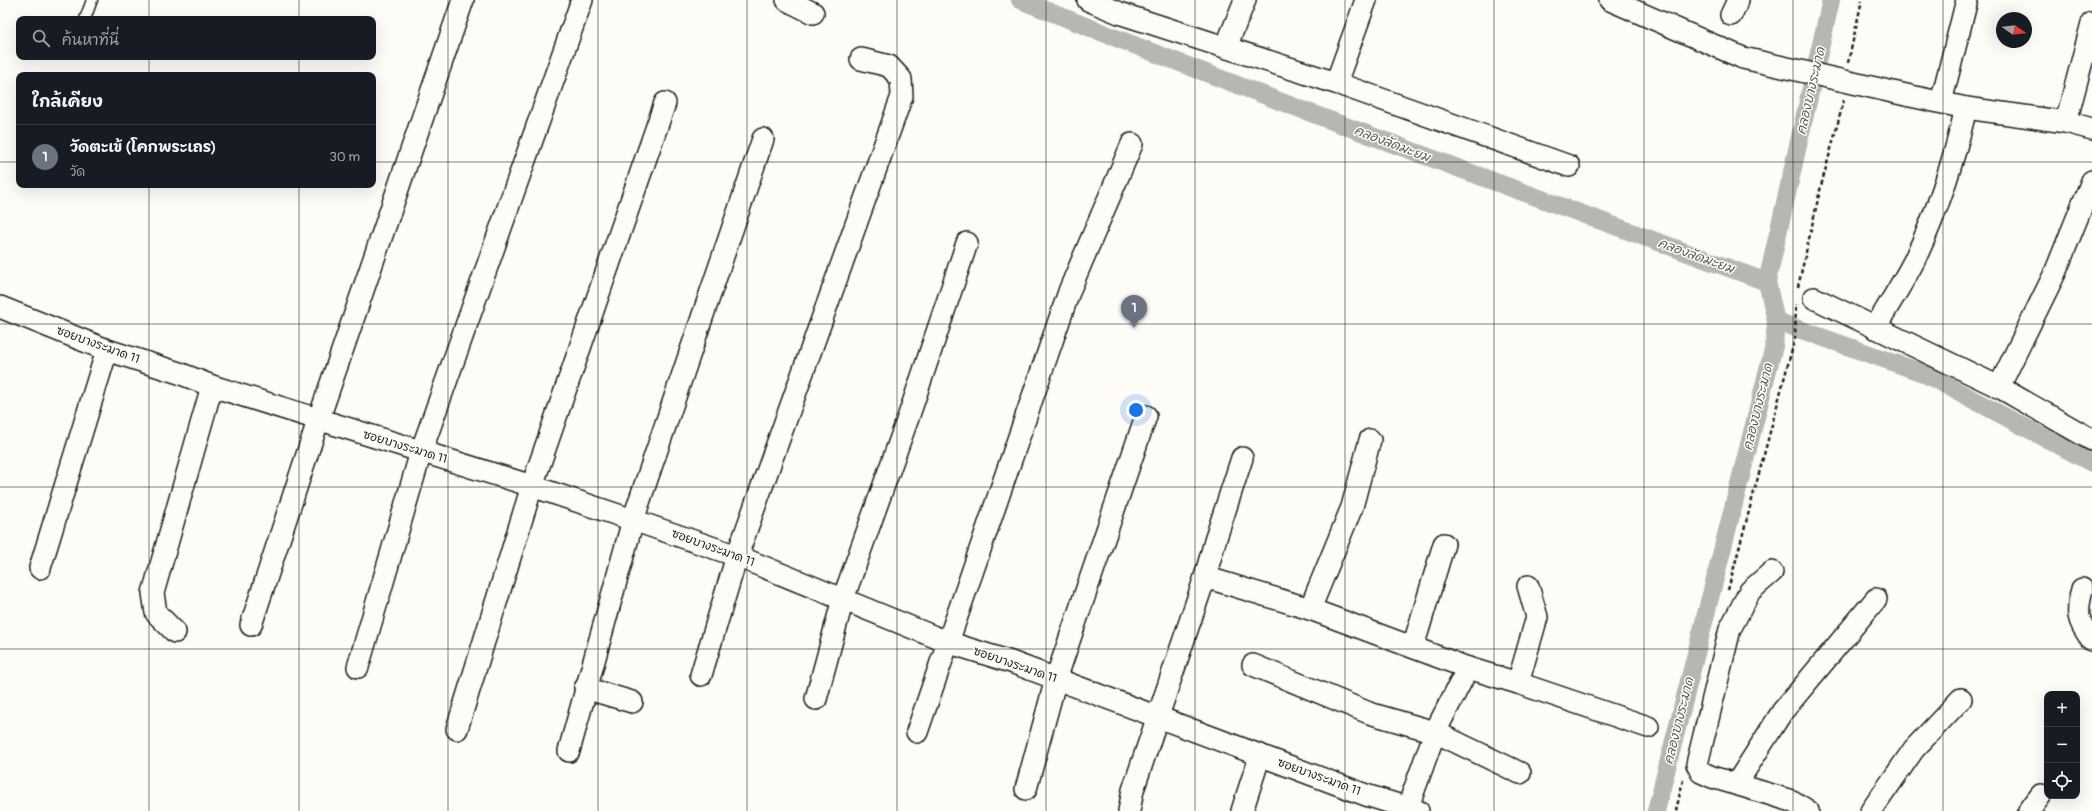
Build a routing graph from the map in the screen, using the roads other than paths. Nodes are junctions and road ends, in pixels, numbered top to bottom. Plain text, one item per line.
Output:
1 (92, 0) edge
2 (463, 0) edge
3 (582, 0) edge
4 (787, 0) edge
5 (1088, 0) edge
6 (1245, 0) edge
7 (1366, 0) edge
8 (1610, 0) edge
9 (1967, 0) edge
10 (1122, 7) edge
11 (813, 13) dead end
12 (86, 16) edge
13 (2092, 23) edge
14 (1226, 47) junction
15 (861, 60) dead end
16 (1336, 82) junction
17 (1941, 102) junction
18 (665, 103) dead end
19 (1966, 108) junction
20 (2066, 122) junction
21 (2092, 129) edge
22 (763, 139) dead end
23 (1132, 144) dead end
24 (1569, 166) dead end
25 (2092, 181) edge
26 (967, 243) dead end
27 (1802, 297) road end
28 (0, 307) edge
29 (1875, 328) junction
30 (107, 350) junction
31 (212, 386) junction
32 (1999, 387) junction
33 (1146, 416) dead end
34 (318, 421) junction
35 (1370, 440) dead end
36 (2092, 440) edge
37 (421, 452) junction
38 (1242, 458) dead end
39 (532, 486) junction
40 (633, 520) junction
41 (1444, 544) dead end
42 (737, 556) junction
43 (40, 568) dead end
44 (1772, 572) dead end
45 (1205, 577) junction
46 (1528, 586) dead end
47 (2082, 589) dead end
48 (843, 599) junction
49 (1876, 599) dead end
50 (1310, 609) junction
51 (251, 625) dead end
52 (174, 632) dead end
53 (2092, 640) edge
54 (947, 642) junction
55 (1413, 647) junction
56 (1253, 665) dead end
57 (358, 667) dead end
58 (1468, 668) junction
59 (701, 675) dead end
60 (1056, 679) junction
61 (1518, 682) junction
62 (585, 688) junction
63 (816, 699) dead end
64 (1961, 699) dead end
65 (632, 702) dead end
66 (1158, 716) junction
67 (1648, 727) dead end
68 (458, 729) dead end
69 (917, 732) dead end
70 (1435, 732) junction
71 (569, 751) dead end
72 (1260, 756) junction
73 (1520, 773) dead end
74 (1737, 784) junction
75 (1026, 789) dead end
76 (2041, 795) dead end
77 (1363, 803) edge
78 (1796, 808) edge
79 (1413, 809) edge
80 (1129, 811) edge
81 (1242, 811) edge
82 (1871, 811) edge
83 (2028, 811) edge

1 - 12 lane
2 - 34 street
3 - 37 street
4 - 11 street
5 - 10 street
6 - 14 street
7 - 16 street
8 - 17 street, bridge
9 - 17 street
10 - 14 street
13 - 20 street
14 - 16 street
15 - 42 street
16 - 24 street
17 - 19 street
18 - 39 street
19 - 20 street
19 - 29 street
20 - 21 street
22 - 40 street
23 - 54 street
25 - 32 street
26 - 48 street
27 - 29 street
28 - 30 street, ซอยบางระมาด 11
29 - 32 street
30 - 31 street, ซอยบางระมาด 11
30 - 43 street
31 - 34 street, ซอยบางระมาด 11
31 - 52 street
32 - 36 street
33 - 60 street
34 - 37 street, ซอยบางระมาด 11
34 - 51 street
35 - 50 street
37 - 39 street, ซอยบางระมาด 11
37 - 57 street
38 - 45 street
39 - 40 street, ซอยบางระมาด 11
39 - 68 street
40 - 42 street, ซอยบางระมาด 11
40 - 62 street
41 - 55 street
42 - 48 street, ซอยบางระมาด 11
42 - 59 street
44 - 74 street
45 - 50 street
45 - 66 street
46 - 61 street
47 - 53 street
48 - 54 street, ซอยบางระมาด 11
48 - 63 street
49 - 74 street
50 - 55 street
54 - 60 street, ซอยบางระมาด 11
54 - 69 street
55 - 58 street
56 - 70 street
58 - 61 street
58 - 70 street
60 - 66 street, ซอยบางระมาด 11
60 - 75 street
61 - 67 street
62 - 65 street
62 - 71 street
64 - 82 street
66 - 72 street, ซอยบางระมาด 11
66 - 80 street
70 - 73 street
70 - 79 street
72 - 77 street, ซอยบางระมาด 11
72 - 81 street
74 - 78 street
76 - 83 street
77 - 79 street, ซอยบางระมาด 11

